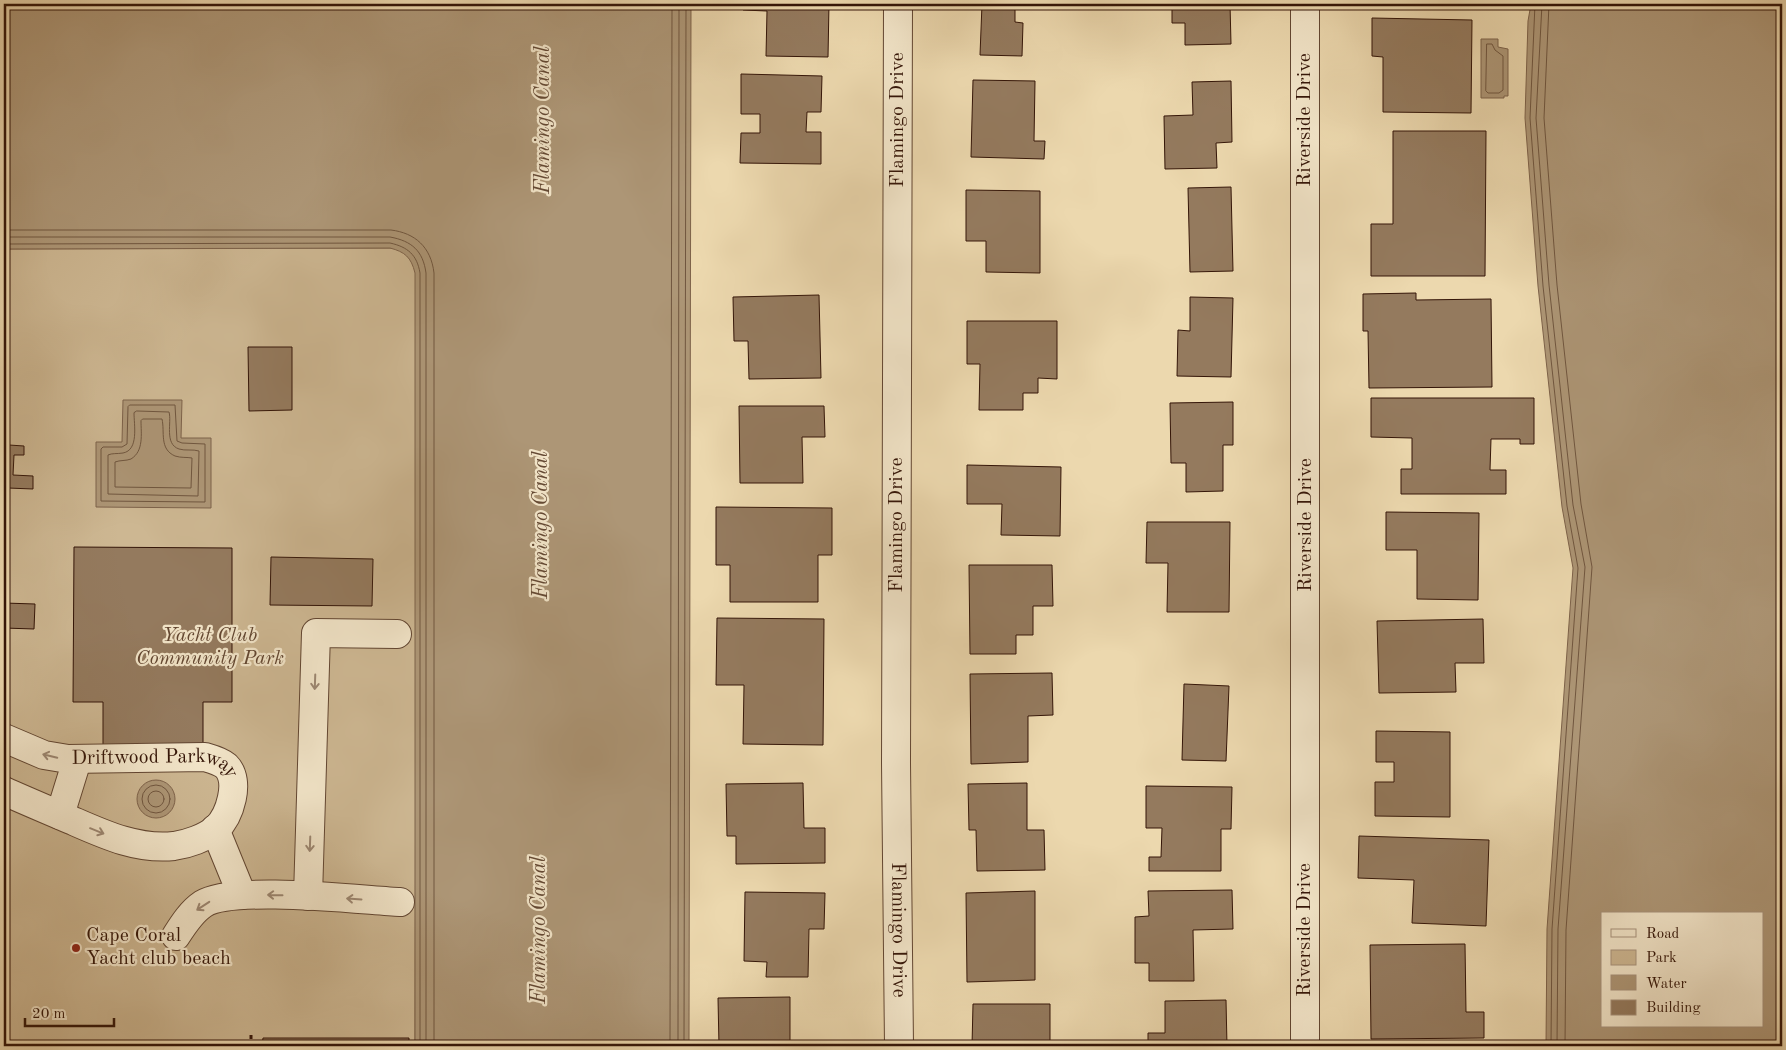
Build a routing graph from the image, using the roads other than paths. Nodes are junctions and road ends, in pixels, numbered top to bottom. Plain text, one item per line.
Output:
1 (898, 4) edge
2 (1305, 4) edge
3 (398, 634) dead end
4 (4, 738) edge
5 (77, 760) junction
6 (4, 791) edge
7 (60, 815) junction
8 (216, 829) junction
9 (242, 895) junction
10 (308, 896) junction
11 (400, 902) dead end
12 (176, 936) dead end
13 (899, 1046) edge
14 (1305, 1046) edge

1 - 13 street, Flamingo Drive
2 - 14 street, Riverside Drive
3 -> 10 street
5 -> 4 street, Driftwood Parkway
5 - 7 street
5 - 8 street, Driftwood Parkway
6 - 7 street
7 -> 8 street
8 - 9 street
10 -> 9 street
9 -> 12 street
11 -> 10 street

